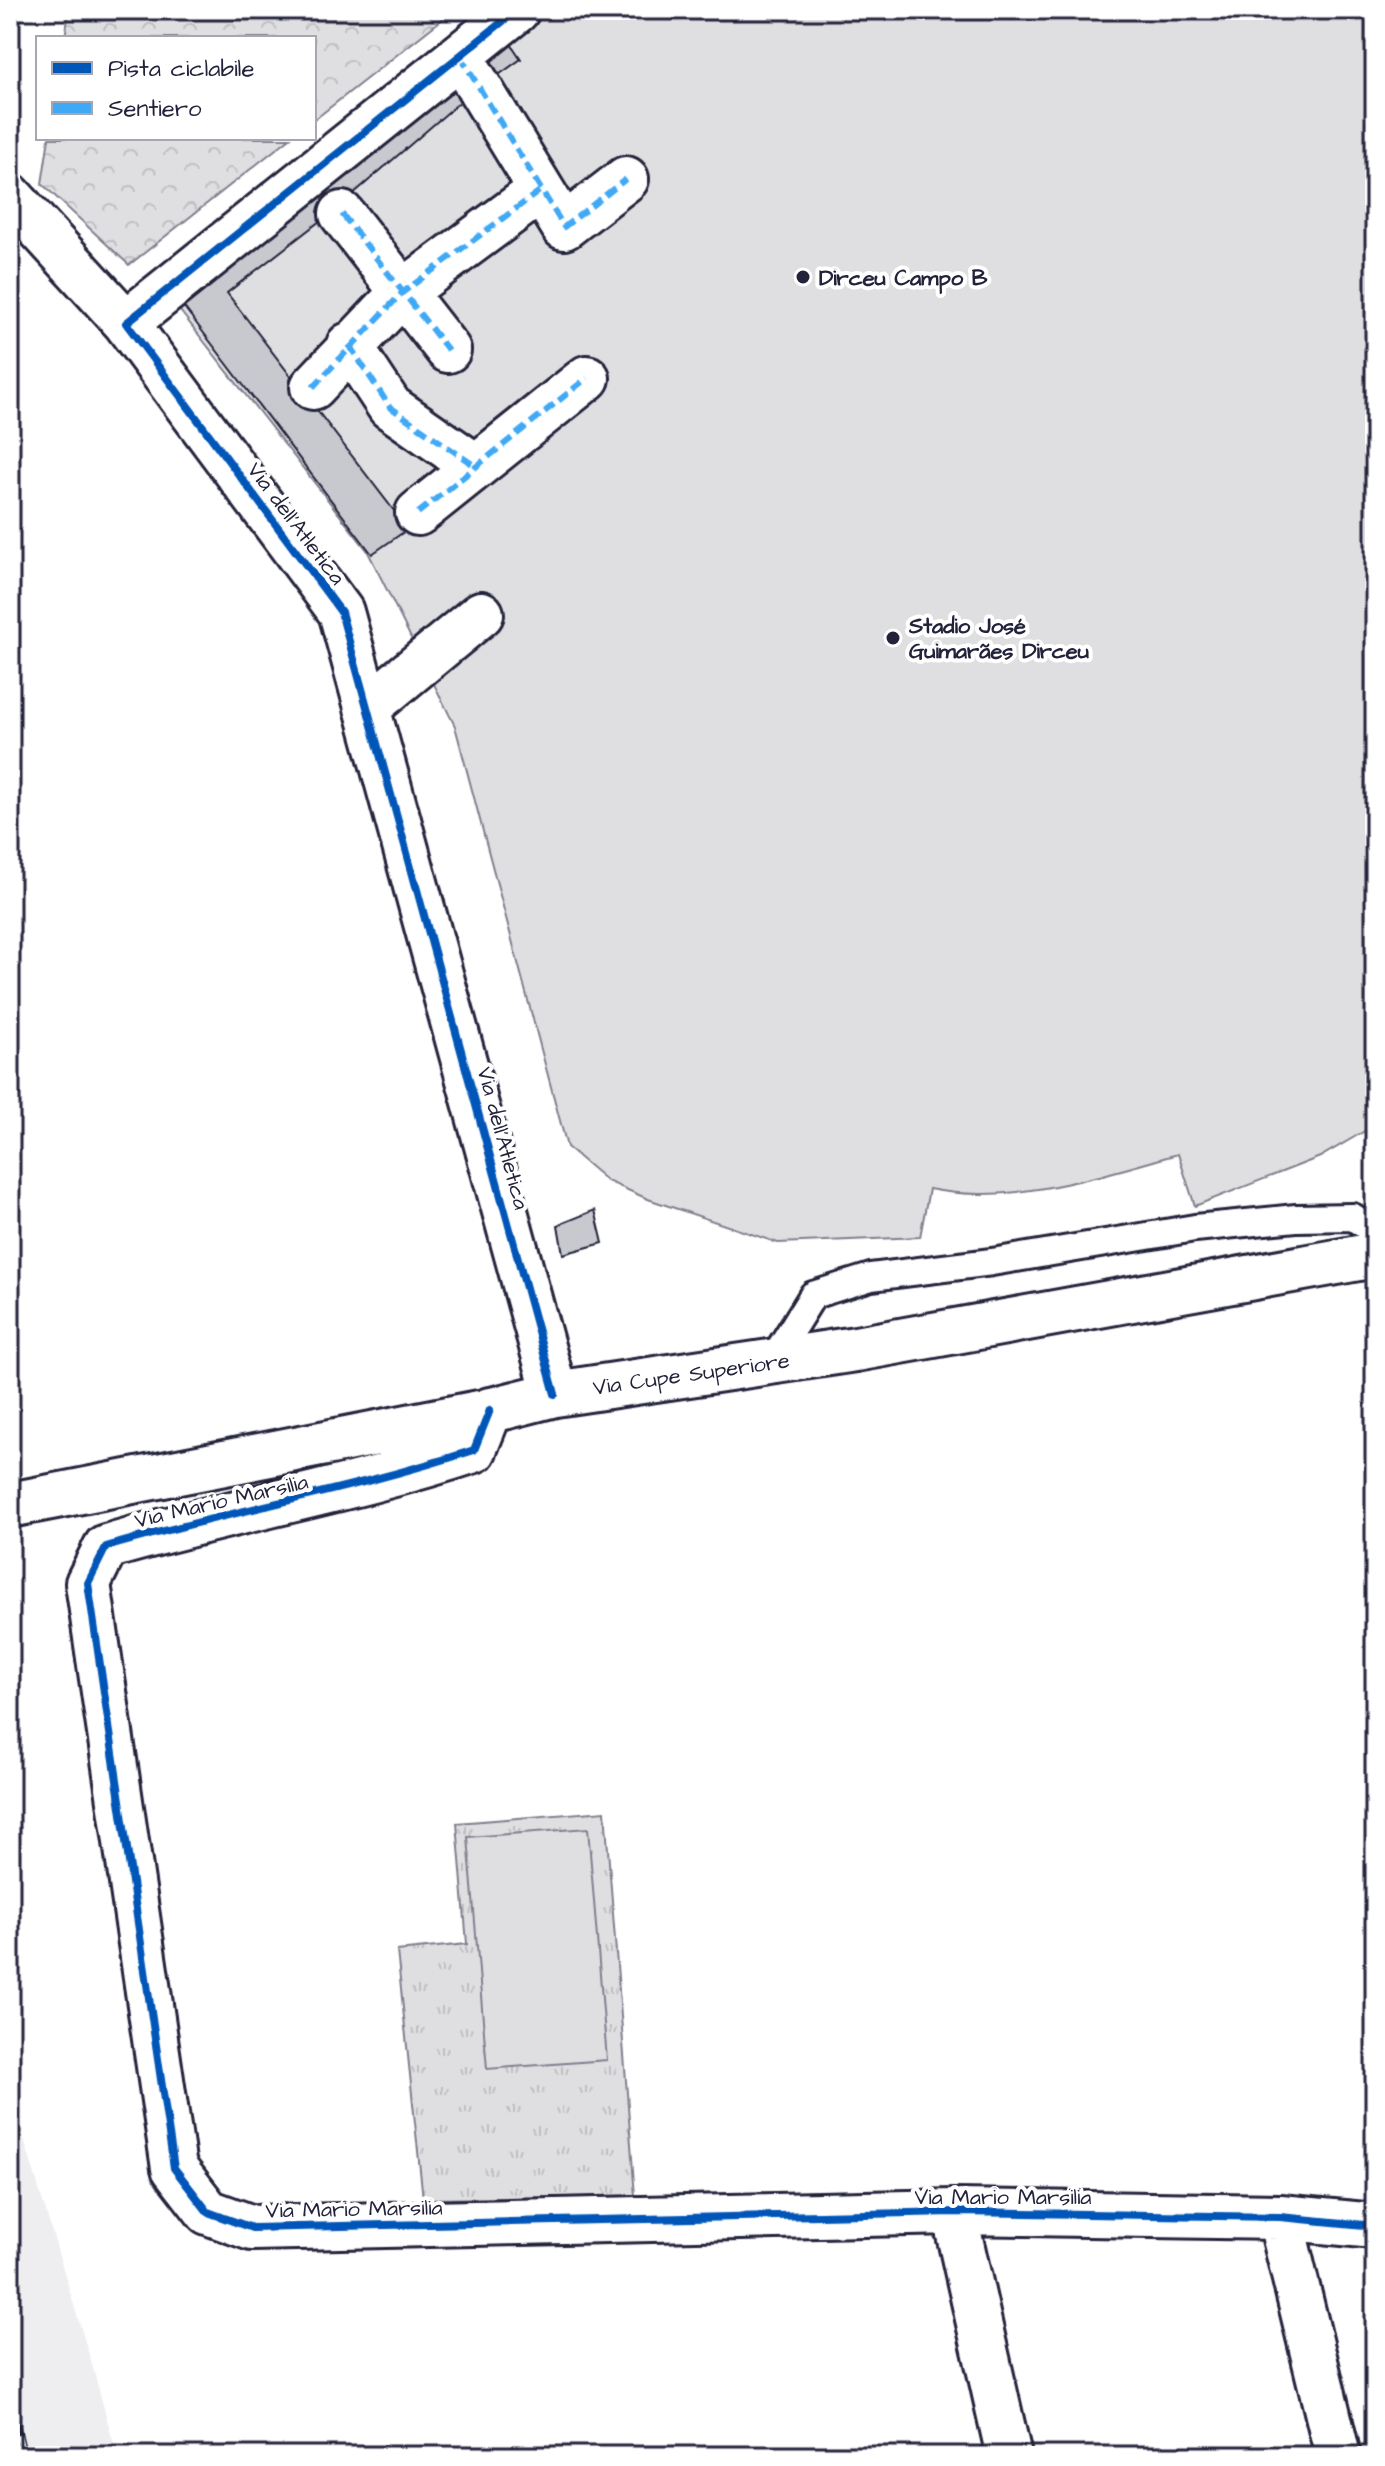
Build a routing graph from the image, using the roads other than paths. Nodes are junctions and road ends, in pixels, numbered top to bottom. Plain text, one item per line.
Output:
1 (517, 10) edge
2 (460, 56) junction
3 (626, 179) dead end
4 (541, 190) junction
5 (10, 196) edge
6 (342, 214) dead end
7 (402, 293) junction
8 (126, 323) junction
9 (349, 345) junction
10 (448, 350) dead end
11 (587, 378) dead end
12 (313, 387) dead end
13 (475, 466) junction
14 (418, 513) dead end
15 (481, 614) dead end
16 (367, 708) junction
17 (1375, 1232) edge
18 (1375, 1255) edge
19 (772, 1361) junction
20 (555, 1394) junction
21 (490, 1410) junction
22 (10, 1505) edge
23 (954, 2212) junction
24 (1280, 2217) junction
25 (1375, 2226) edge
26 (1009, 2456) edge
27 (1338, 2456) edge

1 - 2 street
2 - 4 street
2 - 8 street
3 - 4 street
4 - 7 street
5 - 8 street, Via dell'Atletica
6 - 7 street
7 - 9 street
7 - 10 street
8 - 16 street, Via dell'Atletica
9 - 12 street
9 - 13 street
11 - 13 street
13 - 14 street
15 - 16 street
16 - 20 street, Via dell'Atletica
17 - 19 lane
18 - 19 street, Via Cupe Superiore
19 - 20 street, Via Cupe Superiore
20 - 21 street, Via Cupe Superiore
21 - 22 street, Via Cupe Superiore
21 - 23 street, Via Mario Marsilia
23 - 24 street, Via Mario Marsilia
23 - 26 street
24 - 25 street, Via Mario Marsilia
24 - 27 street

